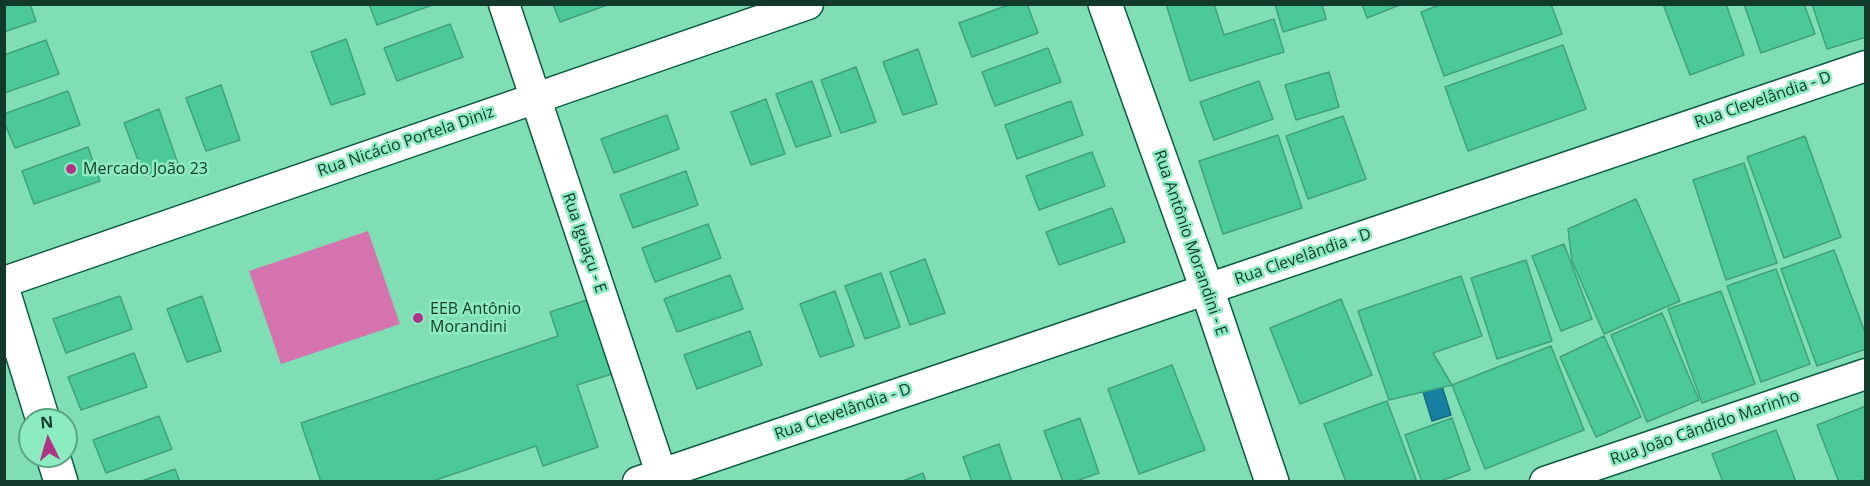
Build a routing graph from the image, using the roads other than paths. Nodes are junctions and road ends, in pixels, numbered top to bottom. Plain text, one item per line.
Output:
1 (504, 4) edge
2 (808, 4) edge
3 (1105, 4) edge
4 (1866, 66) edge
5 (536, 98) junction
6 (4, 282) edge
7 (1207, 289) junction
8 (4, 294) edge
9 (1866, 374) edge
10 (39, 408) edge
11 (655, 479) edge
12 (1272, 482) edge
13 (1545, 482) edge

1 - 5 street, Rua Iguaçu - E
2 - 5 street, Rua Nicácio Portela Diniz
3 - 7 street, Rua Antônio Morandini - E
4 - 7 street, Rua Clevelândia - D
5 - 6 street, Rua Nicácio Portela Diniz
5 - 11 street, Rua Iguaçu - E
7 - 11 street, Rua Clevelândia - D
7 - 12 street, Rua Antônio Morandini - E
8 - 10 street
9 - 13 street, Rua João Cândido Marinho

